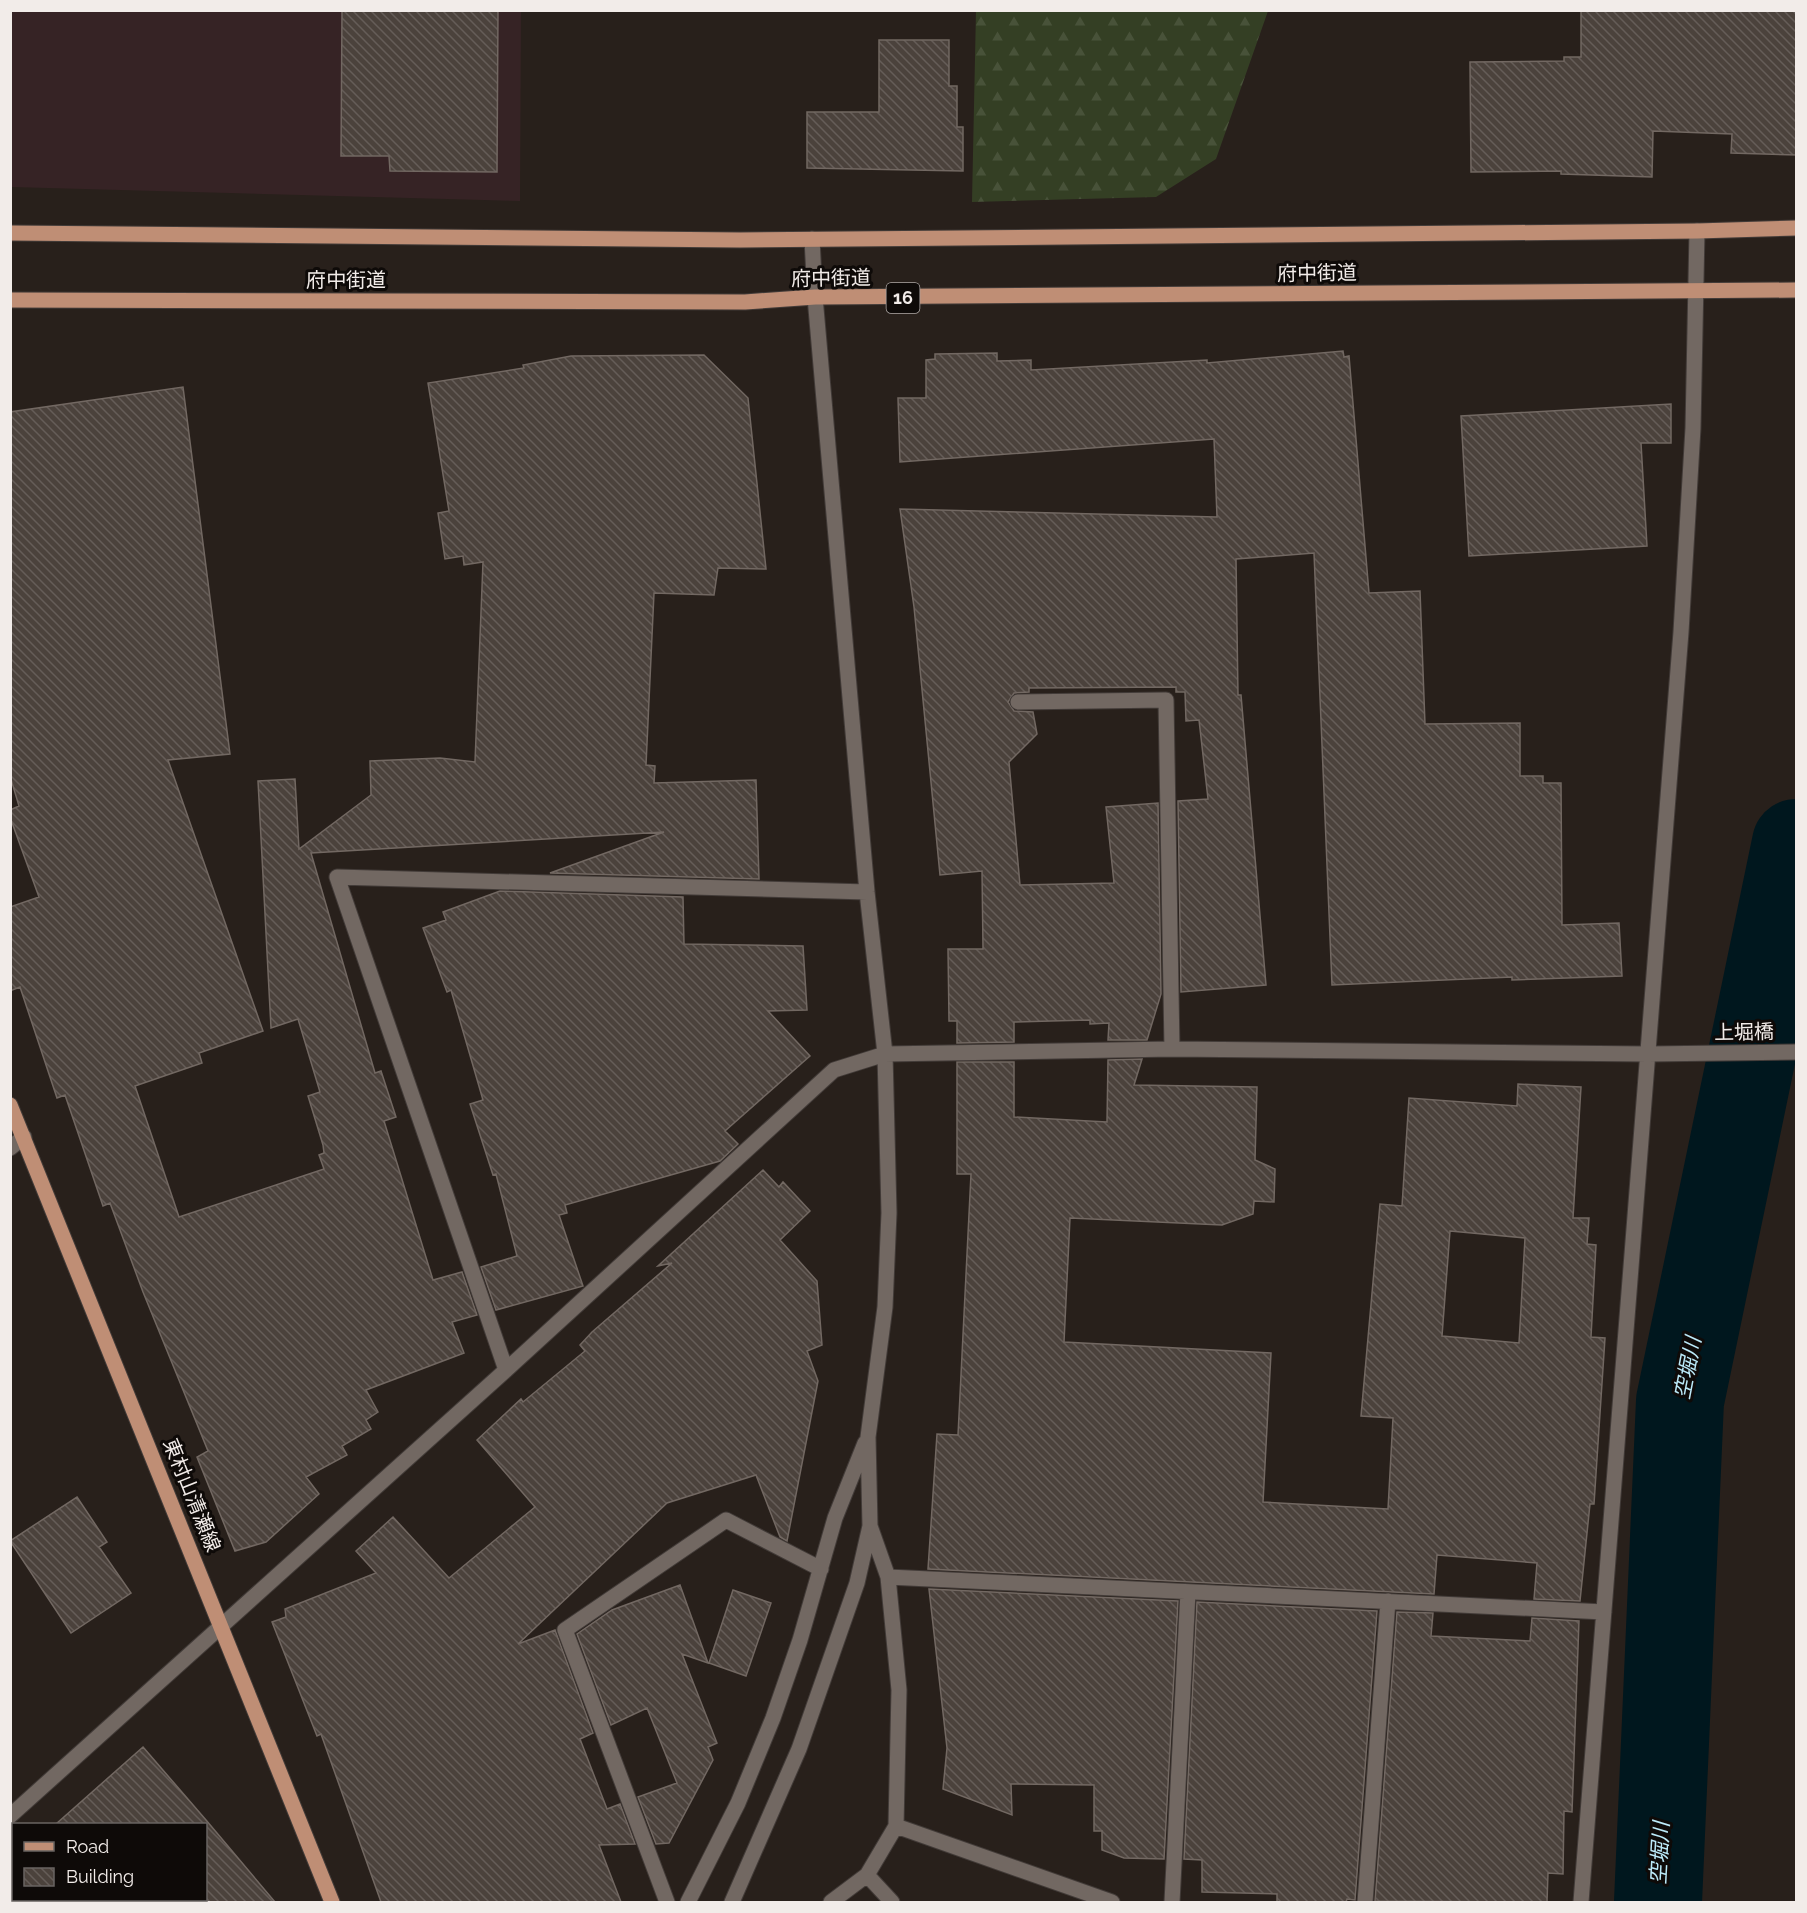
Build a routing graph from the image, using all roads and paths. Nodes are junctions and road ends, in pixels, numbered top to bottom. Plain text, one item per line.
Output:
1 (1797, 228) edge
2 (1697, 231) junction
3 (10, 233) edge
4 (812, 239) junction
5 (1696, 290) junction
6 (1797, 290) edge
7 (815, 297) junction
8 (10, 300) edge
9 (1017, 702) dead end
10 (867, 892) junction
11 (1172, 1049) junction
12 (1797, 1052) edge
13 (885, 1054) junction
14 (1648, 1054) junction
15 (10, 1105) edge
16 (24, 1137) junction
17 (10, 1148) edge
18 (506, 1370) junction
19 (867, 1437) junction
20 (870, 1526) junction
21 (821, 1569) junction
22 (888, 1577) junction
23 (1188, 1592) junction
24 (1388, 1601) junction
25 (1604, 1612) junction
26 (222, 1624) junction
27 (10, 1816) edge
28 (896, 1826) junction
29 (867, 1875) junction
30 (332, 1902) edge
31 (667, 1902) edge
32 (687, 1902) edge
33 (732, 1902) edge
34 (831, 1902) edge
35 (892, 1902) edge
36 (1112, 1902) edge
37 (1172, 1902) edge
38 (1365, 1902) edge
39 (1581, 1902) edge

1 - 2 main road, 府中街道
2 - 4 main road, 府中街道
2 - 5 street
3 - 4 main road, 府中街道
4 - 7 street
5 - 6 main road, 府中街道 / 16
5 - 7 main road, 府中街道 / 16
5 - 14 street
7 - 8 main road, 府中街道 / 16
7 - 10 street
9 - 11 street
10 - 13 street
10 - 18 street
11 - 13 street, 上堀橋
11 - 14 street, 上堀橋
12 - 14 street, 上堀橋
13 - 18 street, 上堀橋
13 - 19 street
14 - 25 street
15 - 16 main road, 東村山清瀬線
16 - 17 street
16 - 26 main road, 東村山清瀬線
18 - 26 street, 上堀橋
19 - 20 street
19 - 21 street
20 - 22 street
20 - 33 street
21 - 31 street
21 - 32 street
22 - 23 street
22 - 28 street
23 - 24 street
23 - 37 street
24 - 25 street
24 - 38 street
25 - 39 street
26 - 27 street, 上堀橋
26 - 30 main road, 東村山清瀬線
28 - 29 street
28 - 36 street
29 - 34 street
29 - 35 street

